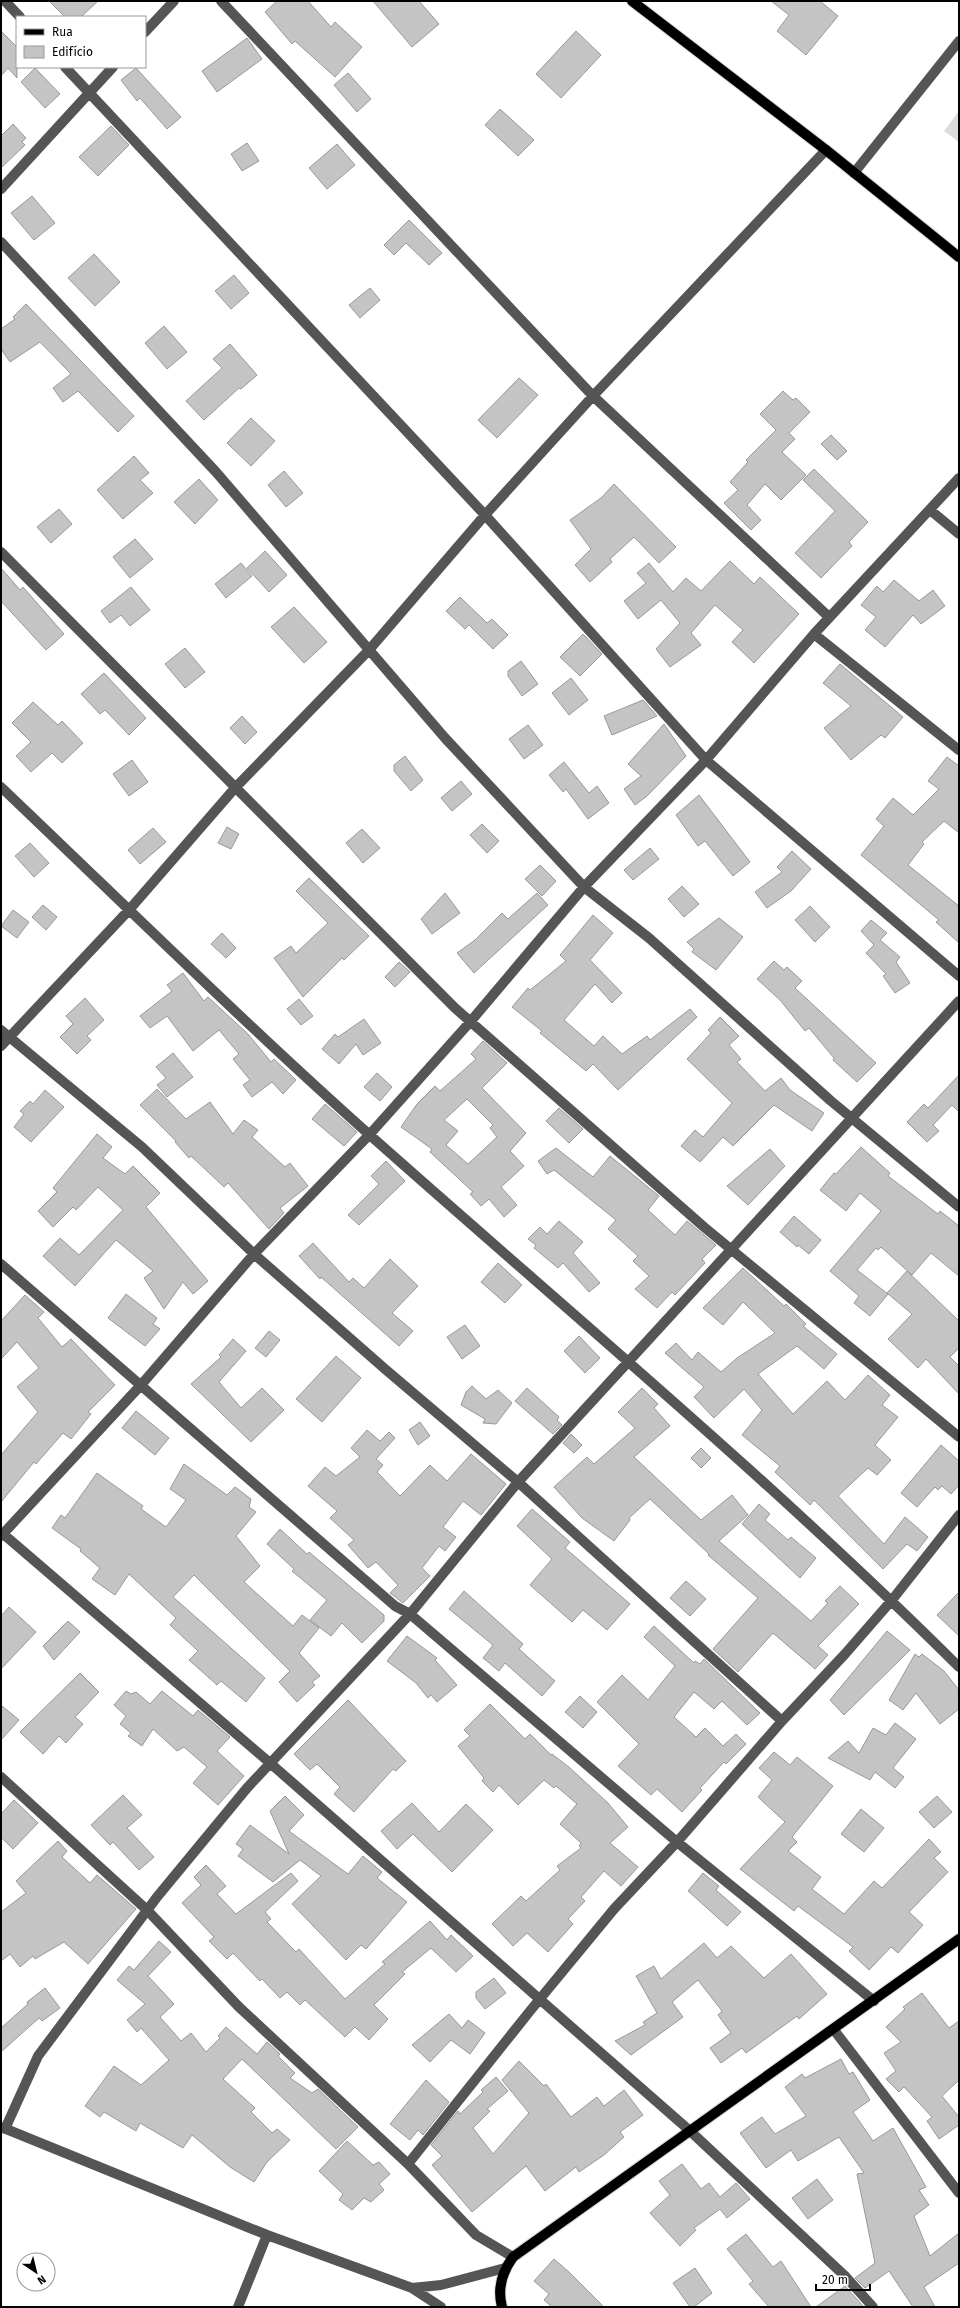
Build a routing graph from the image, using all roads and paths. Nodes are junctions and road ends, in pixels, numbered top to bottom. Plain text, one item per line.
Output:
1 (5, 1) edge
2 (174, 1) edge
3 (221, 1) edge
4 (632, 1) edge
5 (19, 16) edge
6 (146, 31) edge
7 (959, 41) edge
8 (66, 68) edge
9 (112, 68) edge
10 (89, 93) junction
11 (826, 150) junction
12 (854, 173) junction
13 (1, 189) edge
14 (1, 242) edge
15 (959, 257) edge
16 (593, 396) junction
17 (959, 478) edge
18 (930, 510) junction
19 (485, 516) junction
20 (959, 534) edge
21 (1, 552) edge
22 (829, 617) junction
23 (814, 634) junction
24 (369, 650) junction
25 (959, 750) edge
26 (706, 760) junction
27 (1, 787) edge
28 (235, 788) junction
29 (584, 887) junction
30 (130, 910) junction
31 (959, 976) edge
32 (959, 1001) edge
33 (471, 1021) junction
34 (5, 1034) edge
35 (1, 1046) edge
36 (851, 1117) junction
37 (370, 1134) junction
38 (959, 1207) edge
39 (731, 1249) junction
40 (254, 1254) junction
41 (1, 1264) edge
42 (630, 1362) junction
43 (141, 1384) junction
44 (959, 1436) edge
45 (518, 1482) junction
46 (959, 1515) edge
47 (2, 1534) edge
48 (892, 1600) junction
49 (410, 1614) junction
50 (959, 1667) edge
51 (782, 1721) junction
52 (270, 1764) junction
53 (1, 1777) edge
54 (678, 1842) junction
55 (147, 1910) junction
56 (959, 1939) edge
57 (539, 2000) junction
58 (874, 2001) junction
59 (834, 2030) junction
60 (3, 2128) edge
61 (689, 2130) junction
62 (408, 2164) junction
63 (959, 2193) edge
64 (267, 2234) junction
65 (513, 2257) junction
66 (505, 2268) junction
67 (412, 2288) junction
68 (238, 2307) edge
69 (441, 2307) edge
70 (502, 2307) edge
71 (873, 2307) edge

1 - 5 street
2 - 6 street
3 - 16 street
4 - 11 main road
7 - 12 street
8 - 10 street
9 - 10 street
10 - 13 street
10 - 19 street
11 - 12 main road
11 - 16 street
12 - 15 main road
14 - 24 street
16 - 19 street
16 - 22 street
17 - 18 street
18 - 20 street
18 - 22 street
19 - 24 street
19 - 26 street
21 - 28 street
22 - 23 street
23 - 25 street
23 - 26 street
24 - 28 street
24 - 29 street
26 - 29 street
26 - 31 street
27 - 30 street
28 - 30 street
28 - 33 street
29 - 33 street
29 - 36 street
30 - 34 street
30 - 37 street
32 - 36 street
33 - 37 street
33 - 39 street
34 - 35 street
34 - 40 street
36 - 38 street
36 - 39 street
37 - 40 street
37 - 42 street
39 - 42 street
39 - 44 street
40 - 43 street
40 - 45 street
41 - 43 street
42 - 45 street
42 - 48 street
43 - 47 street
43 - 49 street
45 - 49 street
45 - 51 street
46 - 48 street
47 - 52 street
48 - 50 street
48 - 51 street
49 - 52 street
49 - 54 street
51 - 54 street
52 - 55 street
52 - 57 street
53 - 55 street
54 - 57 street
54 - 58 street
55 - 60 street
55 - 62 street
56 - 58 main road
57 - 61 street
57 - 62 street
58 - 59 main road
59 - 61 main road
59 - 63 street
60 - 64 street
61 - 65 main road
61 - 71 street
62 - 65 street
64 - 67 street
64 - 68 street
65 - 66 main road
66 - 67 street
66 - 70 main road
67 - 69 street

